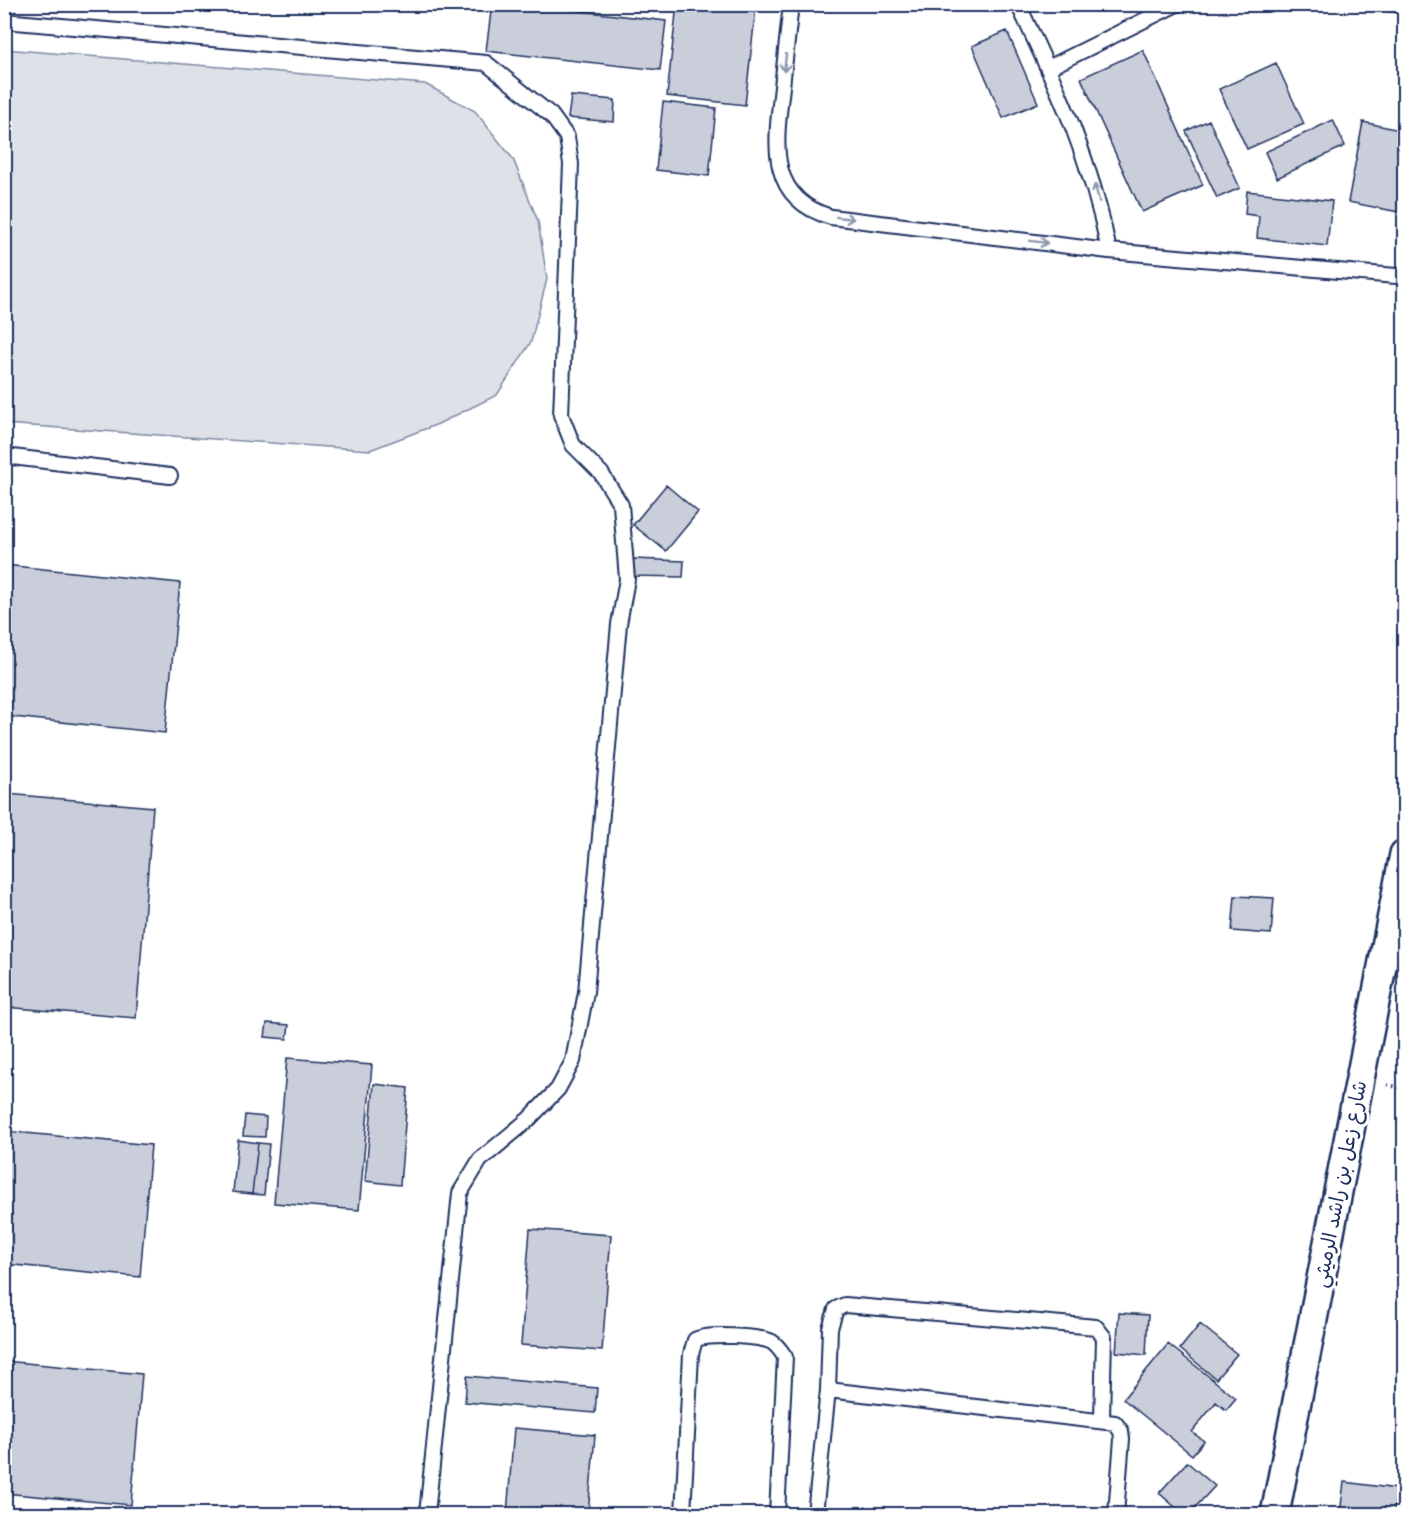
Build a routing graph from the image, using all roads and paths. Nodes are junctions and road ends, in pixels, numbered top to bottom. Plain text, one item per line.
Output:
1 (791, 4) edge
2 (1018, 4) edge
3 (1177, 4) edge
4 (4, 21) edge
5 (1048, 68) junction
6 (1109, 250) junction
7 (1404, 275) edge
8 (4, 456) edge
9 (170, 476) dead end
10 (1404, 854) edge
11 (828, 1390) junction
12 (1102, 1419) junction
13 (427, 1515) edge
14 (683, 1515) edge
15 (777, 1515) edge
16 (815, 1515) edge
17 (1116, 1515) edge
18 (1275, 1515) edge

1 -> 6 lane
2 - 5 lane
3 - 5 lane
4 - 13 lane
6 -> 5 lane
6 - 7 lane
8 - 9 lane
10 - 18 street, شارع زعل بن راشد الرميثي
11 - 12 lane
11 - 12 lane
11 - 16 lane
12 - 17 lane
14 - 15 lane

